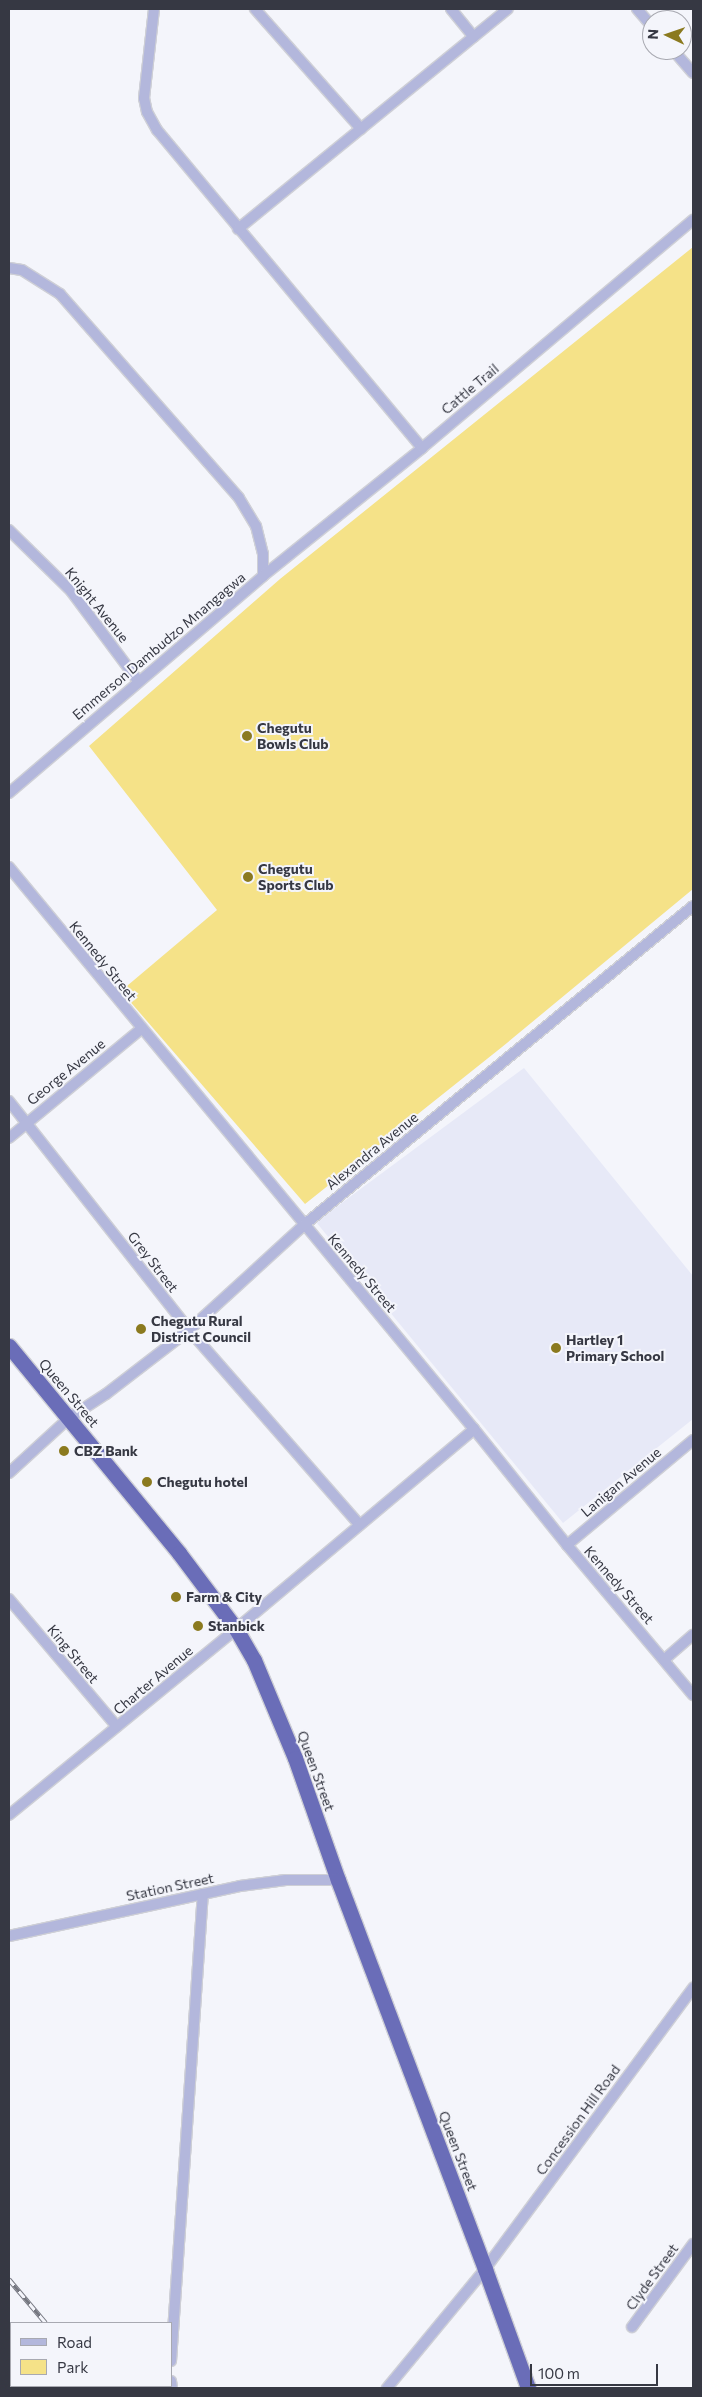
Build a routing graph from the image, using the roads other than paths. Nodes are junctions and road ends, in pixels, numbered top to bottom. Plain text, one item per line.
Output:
1 (154, 9) edge
2 (255, 9) edge
3 (451, 9) edge
4 (508, 9) edge
5 (474, 37) junction
6 (682, 60) edge
7 (693, 73) edge
8 (361, 129) junction
9 (693, 220) edge
10 (238, 229) junction
11 (9, 268) edge
12 (422, 448) junction
13 (9, 530) edge
14 (263, 576) junction
15 (138, 681) junction
16 (9, 793) edge
17 (9, 867) edge
18 (693, 906) edge
19 (141, 1029) junction
20 (9, 1101) edge
21 (27, 1122) junction
22 (9, 1138) edge
23 (304, 1225) junction
24 (189, 1330) junction
25 (9, 1346) edge
26 (69, 1418) junction
27 (474, 1429) junction
28 (693, 1440) edge
29 (9, 1473) edge
30 (360, 1525) junction
31 (566, 1545) junction
32 (9, 1599) edge
33 (236, 1629) junction
34 (693, 1635) edge
35 (665, 1659) junction
36 (693, 1695) edge
37 (117, 1727) junction
38 (9, 1815) edge
39 (338, 1880) junction
40 (203, 1894) junction
41 (9, 1936) edge
42 (693, 1988) edge
43 (693, 2244) edge
44 (486, 2269) junction
45 (632, 2327) dead end
46 (172, 2346) edge
47 (387, 2388) edge
48 (528, 2388) edge

1 - 10 street
2 - 8 street
3 - 5 street
4 - 5 street
5 - 8 street
6 - 7 street
8 - 10 street
9 - 12 street, Cattle Trail
10 - 12 street
11 - 14 street, Emmerson Dambudzo Mnangagwa
12 - 14 street, Cattle Trail
13 - 15 street, Knight Avenue
14 - 15 street, Emmerson Dambudzo Mnangagwa
15 - 16 street, Emmerson Dambudzo Mnangagwa
17 - 19 street, Kennedy Street
18 - 23 street, Alexandra Avenue
19 - 21 street, George Avenue
19 - 23 street, Kennedy Street
20 - 21 street, Grey Street
21 - 22 street, George Avenue
21 - 24 street, Grey Street
23 - 24 street, Alexandra Avenue
23 - 27 street, Kennedy Street
24 - 26 street, Alexandra Avenue
24 - 30 street, Grey Street
25 - 26 highway, Queen Street
26 - 29 street, Alexandra Avenue
26 - 33 highway, Queen Street
27 - 30 street, Charter Avenue
27 - 31 street, Kennedy Street
28 - 31 street, Lanigan Avenue
30 - 33 street, Charter Avenue
31 - 35 street, Kennedy Street
32 - 37 street, King Street
33 - 37 street, Charter Avenue
33 - 39 highway, Queen Street
34 - 35 street
35 - 36 street, Kennedy Street
37 - 38 street, Charter Avenue
39 - 40 street, Station Street
39 - 44 highway, Queen Street
40 - 41 street, Station Street
40 - 46 street
42 - 44 street, Concession Hill Road
43 - 45 street, Clyde Street
44 - 47 street, Concession Hill Road
44 - 48 highway, Queen Street

